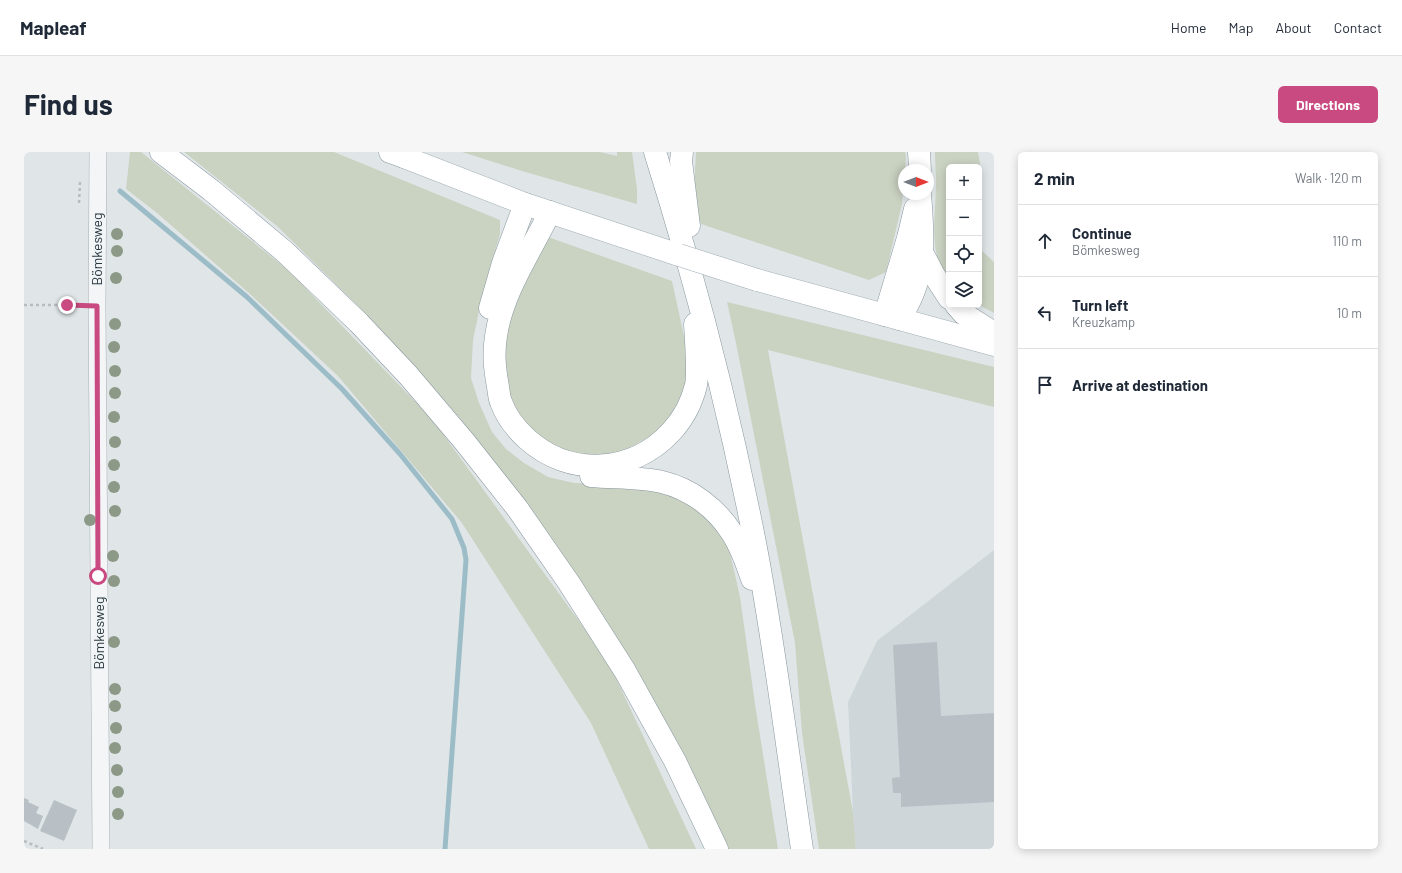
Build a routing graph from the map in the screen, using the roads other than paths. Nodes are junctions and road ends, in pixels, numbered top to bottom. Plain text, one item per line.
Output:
1 (98, 152) edge
2 (161, 152) edge
3 (655, 152) edge
4 (682, 152) edge
5 (919, 152) edge
6 (397, 155) edge
7 (920, 164) edge
8 (918, 200) edge
9 (919, 200) edge
10 (525, 204) junction
11 (550, 212) junction
12 (923, 254) junction
13 (691, 270) junction
14 (946, 294) edge
15 (959, 308) edge
16 (892, 317) junction
17 (994, 332) edge
18 (994, 345) edge
19 (772, 639) junction
20 (101, 849) edge
21 (717, 849) edge
22 (802, 849) edge

1 - 20 street, Bömkesweg
2 - 21 main road
3 - 13 main road
4 - 13 main road
5 - 7 main road
6 - 10 main road
8 - 16 main road
9 - 12 main road
10 - 11 main road
10 - 19 main road
11 - 13 main road
11 - 16 main road, bridge
12 - 14 main road
12 - 16 main road
13 - 19 main road
15 - 17 main road
16 - 18 main road
19 - 22 main road

